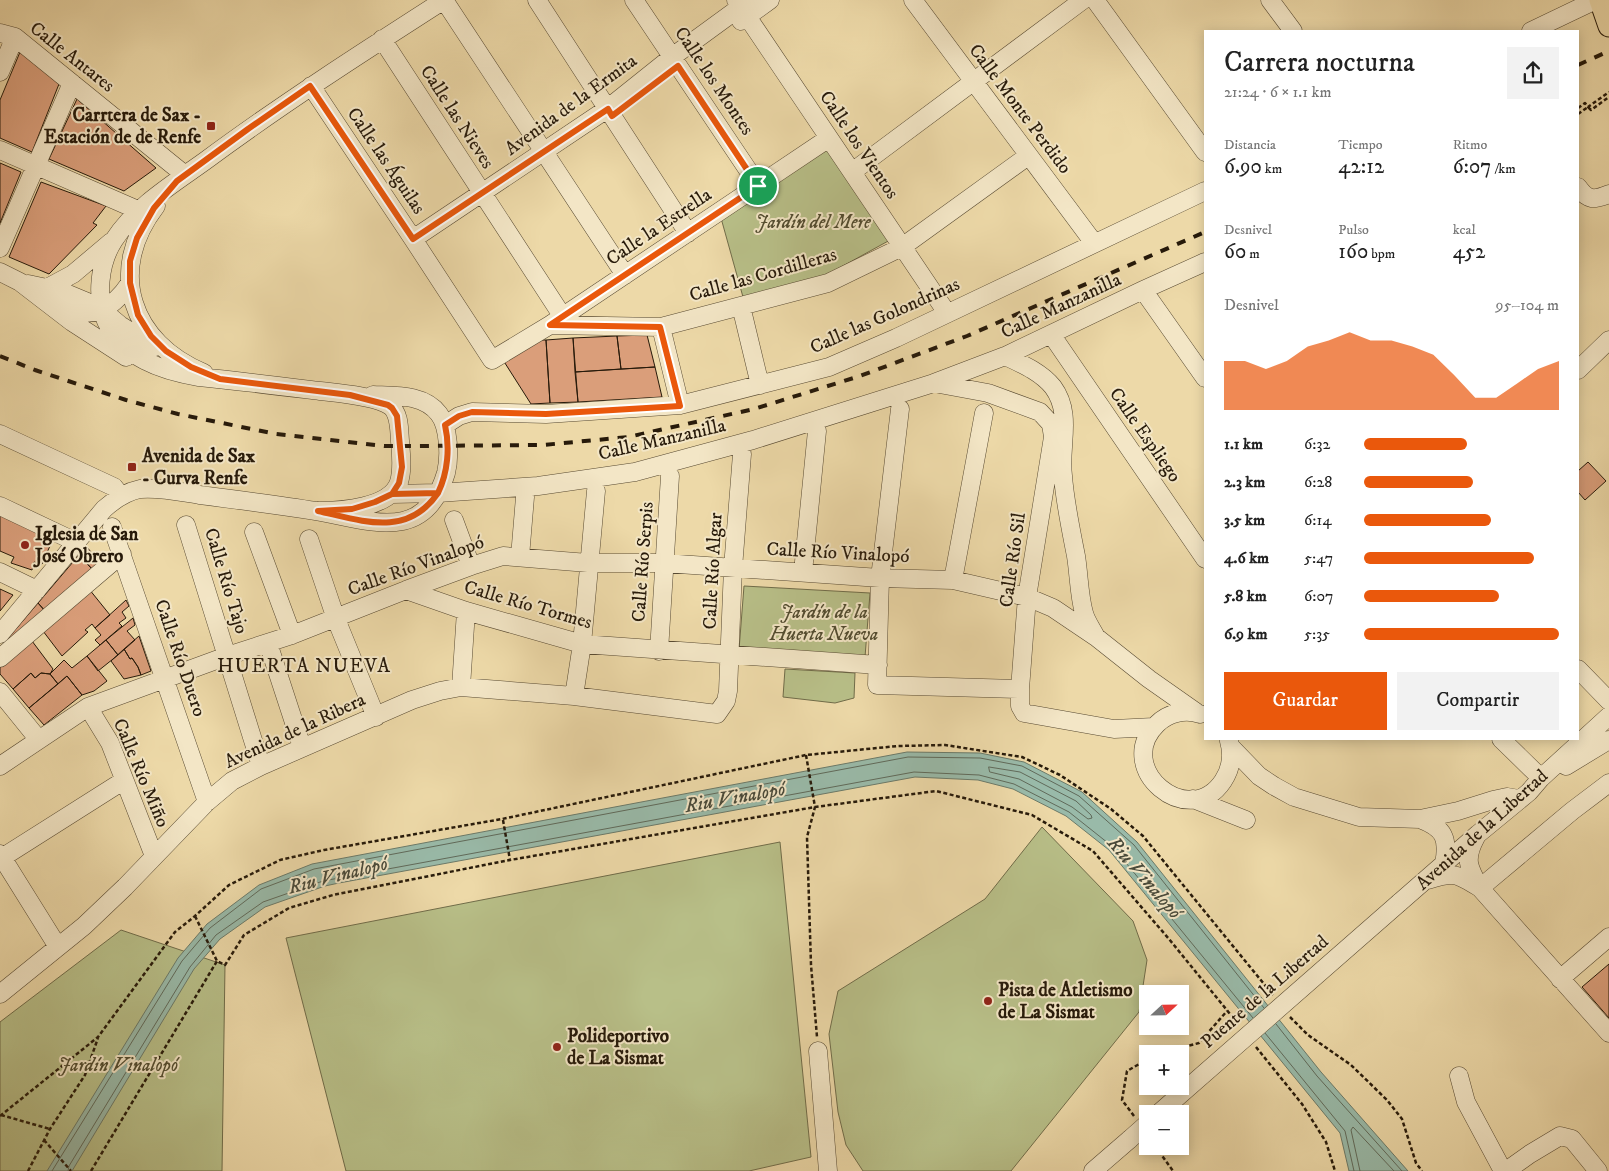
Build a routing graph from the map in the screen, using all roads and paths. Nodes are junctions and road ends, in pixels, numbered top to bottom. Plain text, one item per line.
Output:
1 (537, 0) edge
2 (634, 0) edge
3 (770, 0) edge
4 (913, 0) edge
5 (1083, 0) edge
6 (1095, 0) edge
7 (1270, 0) edge
8 (437, 2) edge
9 (743, 6) edge
10 (1603, 11) edge
11 (1292, 30) edge
12 (1535, 30) edge
13 (7, 35) edge
14 (382, 39) junction
15 (675, 62) junction
16 (0, 72) edge
17 (973, 81) junction
18 (72, 83) junction
19 (310, 86) junction
20 (1609, 92) edge
21 (1609, 97) edge
22 (1579, 107) edge
23 (1588, 107) junction
24 (610, 113) junction
25 (1579, 113) edge
26 (829, 138) junction
27 (0, 150) edge
28 (1204, 151) edge
29 (543, 153) junction
30 (1028, 156) junction
31 (36, 166) junction
32 (852, 172) junction
33 (181, 178) junction
34 (758, 186) junction
35 (1579, 188) edge
36 (1204, 191) edge
37 (482, 194) junction
38 (1609, 194) edge
39 (140, 211) junction
40 (688, 233) junction
41 (413, 239) junction
42 (114, 240) junction
43 (1094, 243) junction
44 (902, 247) junction
45 (0, 248) edge
46 (1204, 262) edge
47 (0, 272) edge
48 (625, 275) junction
49 (130, 283) junction
50 (1143, 290) junction
51 (45, 293) junction
52 (741, 306) junction
53 (102, 310) junction
54 (947, 313) junction
55 (556, 321) junction
56 (660, 327) junction
57 (1051, 334) junction
58 (1609, 340) edge
59 (166, 351) junction
60 (1005, 356) junction
61 (492, 360) joint
62 (148, 363) junction
63 (1579, 369) edge
64 (1204, 377) edge
65 (220, 379) junction
66 (934, 383) junction
67 (760, 385) junction
68 (350, 395) junction
69 (680, 406) junction
70 (900, 409) dead end
71 (984, 413) dead end
72 (445, 425) junction
73 (817, 431) dead end
74 (0, 434) edge
75 (1053, 438) joint
76 (742, 454) dead end
77 (670, 476) dead end
78 (596, 491) dead end
79 (438, 493) junction
80 (392, 494) junction
81 (121, 496) junction
82 (525, 497) dead end
83 (0, 506) edge
84 (318, 511) junction
85 (454, 520) dead end
86 (186, 524) dead end
87 (112, 527) dead end
88 (254, 532) dead end
89 (309, 539) dead end
90 (76, 542) junction
91 (122, 554) junction
92 (520, 557) junction
93 (1204, 558) edge
94 (588, 563) junction
95 (664, 563) junction
96 (472, 566) junction
97 (733, 568) junction
98 (0, 572) edge
99 (803, 572) junction
100 (880, 578) junction
101 (953, 580) junction
102 (36, 590) junction
103 (406, 590) junction
104 (1027, 597) junction
105 (1082, 598) junction
106 (1053, 608) junction
107 (466, 611) junction
108 (336, 619) junction
109 (0, 634) edge
110 (292, 636) junction
111 (1096, 638) junction
112 (268, 643) junction
113 (582, 644) junction
114 (659, 651) junction
115 (730, 654) junction
116 (227, 656) junction
117 (0, 658) edge
118 (878, 665) junction
119 (1579, 670) edge
120 (164, 679) junction
121 (1156, 683) junction
122 (461, 687) junction
123 (1020, 689) junction
124 (728, 691) joint
125 (0, 692) edge
126 (574, 696) junction
127 (1609, 701) edge
128 (88, 707) junction
129 (1200, 714) edge
130 (1609, 716) edge
131 (376, 717) junction
132 (1157, 724) junction
133 (1114, 728) junction
134 (39, 740) junction
135 (1502, 740) edge
136 (1609, 740) edge
137 (1229, 743) edge
138 (302, 747) junction
139 (806, 756) junction
140 (1144, 759) junction
141 (0, 766) edge
142 (261, 766) junction
143 (1259, 776) junction
144 (1541, 778) junction
145 (1224, 780) junction
146 (123, 781) junction
147 (1609, 783) edge
148 (1524, 795) junction
149 (1193, 799) junction
150 (207, 802) junction
151 (815, 807) junction
152 (502, 819) junction
153 (1420, 819) junction
154 (1478, 834) junction
155 (154, 856) junction
156 (1, 857) edge
157 (510, 860) junction
158 (1444, 864) junction
159 (1427, 880) junction
160 (1480, 888) junction
161 (1399, 903) joint
162 (195, 916) junction
163 (1609, 937) edge
164 (58, 947) junction
165 (218, 961) junction
166 (1560, 979) junction
167 (3, 987) edge
168 (1275, 998) dead end
169 (1227, 1011) junction
170 (1286, 1011) dead end
171 (1239, 1025) dead end
172 (1609, 1033) edge
173 (98, 1037) junction
174 (1251, 1040) dead end
175 (1189, 1046) edge
176 (818, 1051) joint
177 (1139, 1064) edge
178 (1459, 1076) dead end
179 (1168, 1105) edge
180 (1, 1116) edge
181 (1139, 1119) edge
182 (1139, 1126) edge
183 (50, 1128) junction
184 (44, 1140) junction
185 (1161, 1155) edge
186 (28, 1171) edge
187 (71, 1171) edge
188 (91, 1171) edge
189 (828, 1171) edge
190 (1093, 1171) edge
191 (1173, 1171) edge
192 (1335, 1171) edge
193 (1422, 1171) edge
194 (1505, 1171) edge
195 (1598, 1171) edge

1 - 24 street
2 - 15 street, Calle los Montes
3 - 9 street, Avenida de la Ermita
4 - 17 street, Calle Monte Perdido
5 - 17 street
6 - 28 street
7 - 11 street
8 - 14 street
8 - 29 street
9 - 15 street, Avenida de la Ermita
9 - 26 street, Calle los Vientos
10 - 12 street
13 - 16 street
13 - 18 street, Calle Antares
14 - 19 street
14 - 37 street, Calle las Nieves
15 - 24 street, Avenida de la Ermita
15 - 34 street, Calle los Montes
17 - 30 street, Calle Monte Perdido
17 - 32 street
18 - 31 street
18 - 33 street, Calle Antares
19 - 33 street
19 - 41 street, Calle las Águilas
20 - 23 path
21 - 23 path
22 - 23 path
23 - 25 path
24 - 29 street, Avenida de la Ermita
24 - 40 street
26 - 32 street, Calle los Vientos
26 - 34 street, Calle la Estrella
27 - 31 street
29 - 37 street, Avenida de la Ermita
29 - 48 street
30 - 43 street, Calle Monte Perdido
30 - 44 street, Calle las Cordilleras
31 - 39 street
31 - 45 street
32 - 44 street, Calle los Vientos
33 - 39 street
33 - 49 street
34 - 40 street, Calle la Estrella
35 - 38 street
36 - 43 street, Calle las Golondrinas
37 - 41 street, Avenida de la Ermita
37 - 55 street, Calle las Nieves
39 - 42 street
40 - 48 street, Calle la Estrella
41 - 61 street, Calle las Águilas
42 - 51 street
42 - 53 street
43 - 54 street, Calle las Golondrinas
44 - 52 street, Calle las Cordilleras
44 - 54 street, Calle los Vientos
46 - 50 street, Calle Manzanilla
47 - 51 street
48 - 55 street, Calle la Estrella
49 - 53 street
49 - 59 street
50 - 57 street, Calle Manzanilla
50 - 64 street
51 - 53 street
51 - 62 street
52 - 56 street, Calle las Cordilleras
52 - 67 street
53 - 59 street
53 - 62 street
54 - 67 street, Calle las Golondrinas
55 - 56 street, Calle las Cordilleras
55 - 61 street, Calle la Estrella
56 - 69 street
57 - 60 street, Calle Manzanilla
57 - 93 street, Calle Espliego
58 - 63 street
59 - 65 street
60 - 66 street, Calle Manzanilla
60 - 105 street
62 - 65 street
65 - 68 street
66 - 75 street, Calle Manzanilla
66 - 79 street, Calle Manzanilla
67 - 69 street, Calle las Golondrinas
68 - 72 street
68 - 80 street
69 - 72 street, Calle las Golondrinas
70 - 100 street
71 - 101 street
72 - 79 street
73 - 99 street
74 - 81 street
75 - 104 street, Calle Río Sil
76 - 97 street, Calle Río Algar
77 - 95 street, Calle Río Serpis
78 - 94 street
79 - 80 street, Calle Manzanilla
79 - 84 street
80 - 84 street
81 - 84 street
81 - 90 street
82 - 92 street
83 - 90 street
85 - 96 street
86 - 116 street, Calle Río Tajo
87 - 91 street, Calle Río Duero
88 - 110 street
89 - 108 street
90 - 102 street
91 - 117 street
91 - 120 street, Calle Río Duero
92 - 94 street, Calle Río Vinalopó
92 - 96 street, Calle Río Vinalopó
94 - 95 street, Calle Río Vinalopó
94 - 113 street
95 - 97 street, Calle Río Vinalopó
95 - 114 street, Calle Río Serpis
96 - 103 street, Calle Río Vinalopó
97 - 99 street, Calle Río Vinalopó
97 - 115 street, Calle Río Algar
98 - 102 street
99 - 100 street, Calle Río Vinalopó
100 - 101 street, Calle Río Vinalopó
100 - 118 street
101 - 104 street, Calle Río Vinalopó
102 - 109 street
103 - 107 street, Calle Río Tormes
103 - 108 street, Calle Río Vinalopó
104 - 106 street, Calle Río Vinalopó
104 - 123 street, Calle Río Sil
105 - 106 street
105 - 111 street
106 - 111 street, Calle Río Vinalopó
107 - 113 street, Calle Río Tormes
107 - 122 street
108 - 110 street, Calle Río Vinalopó
108 - 131 street
110 - 112 street, Calle Río Vinalopó
111 - 121 street, Calle Río Vinalopó
112 - 116 street, Calle Río Vinalopó
112 - 138 street
113 - 114 street, Calle Río Tormes
113 - 126 street
114 - 115 street, Calle Río Tormes
115 - 118 street, Calle Río Tormes
115 - 124 street, Calle Río Algar
116 - 120 street, Calle Río Vinalopó
116 - 142 street, Calle Río Tajo
118 - 123 street
119 - 127 street
120 - 128 street, Calle Río Vinalopó
120 - 150 street, Calle Río Duero
121 - 129 street, Calle Río Vinalopó
121 - 132 street
122 - 126 street, Avenida de la Ribera
122 - 131 street, Avenida de la Ribera
123 - 133 street, Calle Río Sil
124 - 126 street, Avenida de la Ribera
125 - 134 street
128 - 134 street, Calle Río Vinalopó
128 - 146 street, Calle Río Miño
129 - 132 street
130 - 144 street, Avenida de la Libertad
131 - 138 street, Avenida de la Ribera
132 - 133 street
132 - 140 street
133 - 140 street
134 - 141 street, Calle Río Vinalopó
135 - 144 street
136 - 148 street
137 - 143 street
137 - 145 street
138 - 142 street, Avenida de la Ribera
139 - 151 path
139 - 152 path
139 - 168 path
140 - 149 street
142 - 150 street, Avenida de la Ribera
143 - 145 street
143 - 153 street
144 - 148 street, Avenida de la Libertad
145 - 149 street
145 - 149 street
146 - 155 street, Calle Río Miño
146 - 156 street
147 - 160 street
148 - 153 street
148 - 154 street, Avenida de la Libertad
150 - 155 street, Avenida de la Ribera
151 - 157 path
151 - 169 path
151 - 176 path
152 - 157 path
152 - 162 path
153 - 158 street
154 - 158 street, Avenida de la Libertad
154 - 160 street
155 - 164 street, Avenida de la Ribera
156 - 164 street
157 - 165 path
158 - 159 street, Avenida de la Libertad
159 - 160 street
159 - 161 street, Avenida de la Libertad
160 - 166 street
161 - 179 street, Puente de la Libertad, bridge
162 - 165 path
162 - 173 path
163 - 166 street
164 - 167 street, Avenida de la Ribera
165 - 188 path
166 - 172 street
169 - 171 path
169 - 175 path
170 - 193 path
173 - 180 path
173 - 183 path
174 - 192 path
176 - 189 street
177 - 181 path
178 - 194 street
180 - 183 path
182 - 190 street, bridge
183 - 184 path
184 - 186 path
184 - 187 path
185 - 191 path
194 - 195 street

